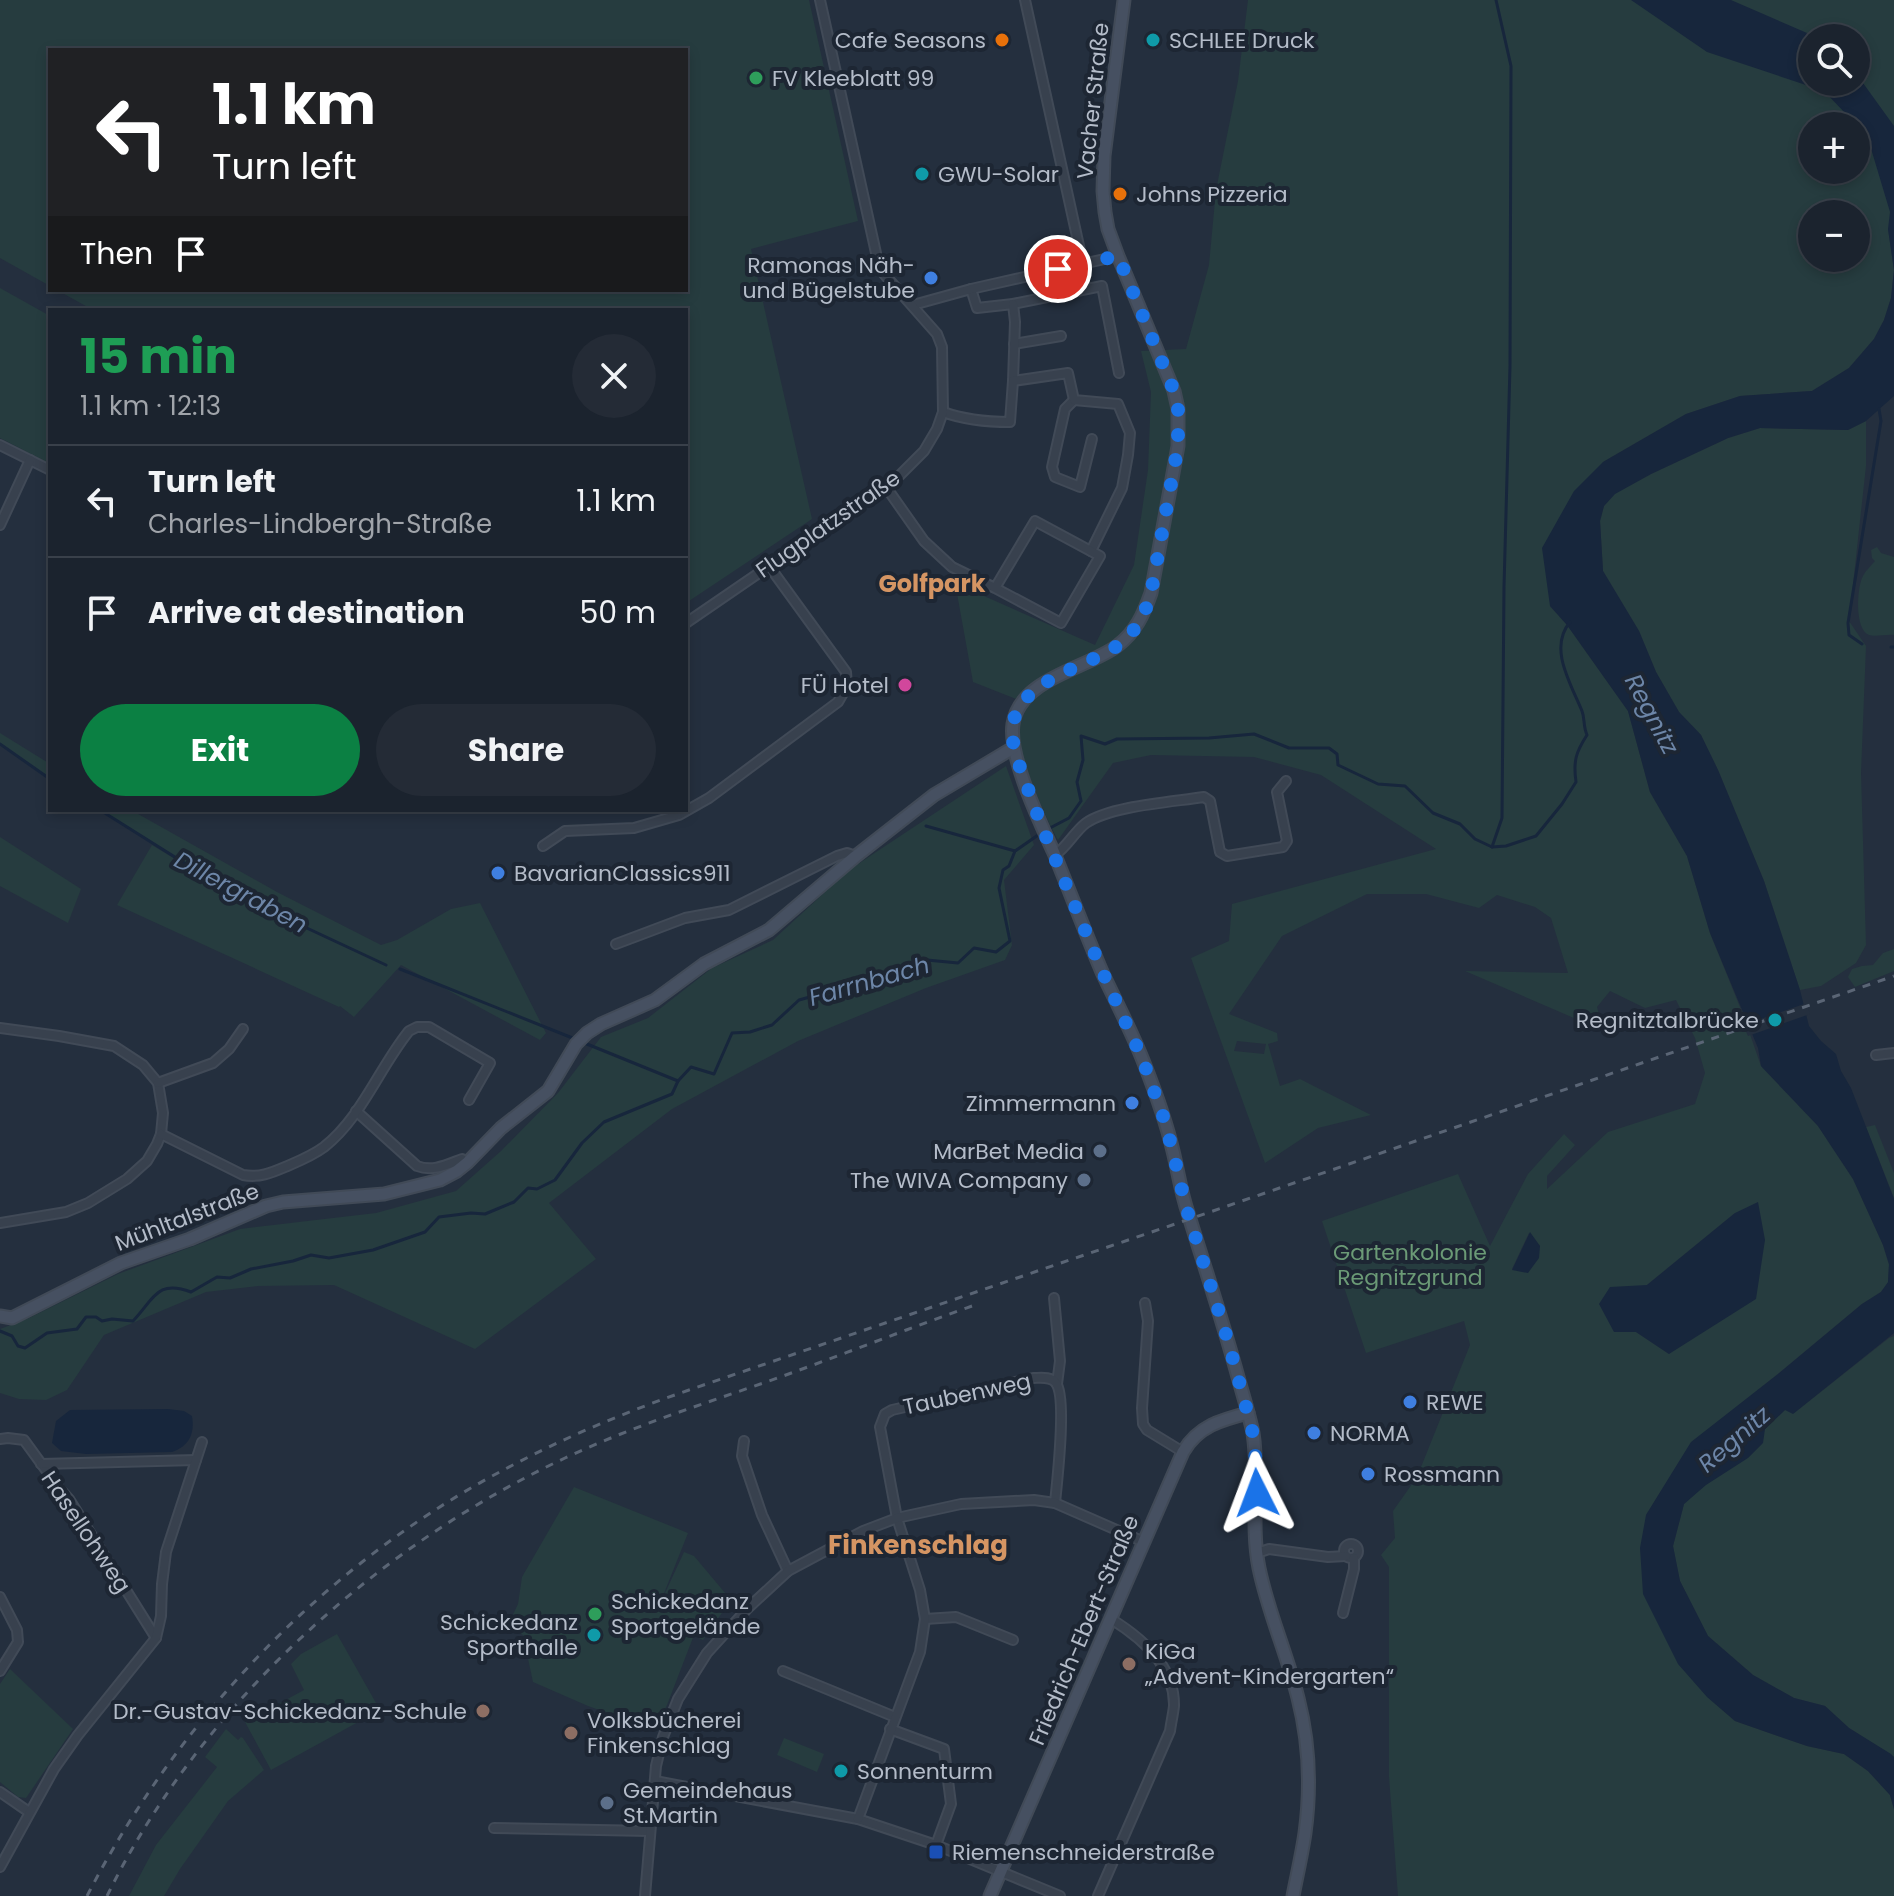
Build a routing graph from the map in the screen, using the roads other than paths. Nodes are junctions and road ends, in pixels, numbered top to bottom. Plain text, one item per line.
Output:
1 (820, 0) edge
2 (1025, 0) edge
3 (1124, 0) edge
4 (1118, 256) junction
5 (1083, 264) junction
6 (971, 289) junction
7 (1013, 304) junction
8 (913, 305) junction
9 (1061, 336) dead end
10 (1014, 344) junction
11 (1119, 373) dead end
12 (1013, 381) junction
13 (1074, 400) junction
14 (943, 412) junction
15 (1092, 439) dead end
16 (0, 445) edge
17 (30, 460) junction
18 (48, 469) edge
19 (886, 487) junction
20 (0, 525) edge
21 (1091, 551) junction
22 (769, 566) junction
23 (995, 588) junction
24 (688, 622) edge
25 (1013, 748) junction
26 (1286, 781) dead end
27 (688, 810) edge
28 (684, 812) edge
29 (543, 846) dead end
30 (1055, 855) junction
31 (856, 856) junction
32 (616, 944) dead end
33 (0, 1028) edge
34 (243, 1029) dead end
35 (1894, 1053) edge
36 (1876, 1055) dead end
37 (158, 1083) junction
38 (469, 1100) dead end
39 (356, 1111) junction
40 (161, 1134) junction
41 (467, 1163) junction
42 (0, 1223) edge
43 (1054, 1298) dead end
44 (1145, 1303) dead end
45 (0, 1316) edge
46 (1057, 1384) junction
47 (1248, 1413) junction
48 (4, 1438) edge
49 (744, 1441) dead end
50 (202, 1442) dead end
51 (1183, 1452) junction
52 (196, 1460) junction
53 (41, 1464) junction
54 (1055, 1503) junction
55 (897, 1518) junction
56 (1144, 1542) junction
57 (1257, 1553) junction
58 (788, 1571) junction
59 (0, 1597) edge
60 (1343, 1613) dead end
61 (925, 1619) junction
62 (1111, 1619) junction
63 (156, 1638) junction
64 (1013, 1640) dead end
65 (0, 1671) edge
66 (783, 1671) dead end
67 (895, 1717) junction
68 (890, 1729) junction
69 (655, 1781) junction
70 (0, 1792) edge
71 (29, 1812) junction
72 (858, 1819) junction
73 (494, 1828) dead end
74 (650, 1831) junction
75 (936, 1845) junction
76 (0, 1867) edge
77 (1001, 1871) junction
78 (645, 1896) edge
79 (990, 1896) edge
80 (1060, 1896) edge
81 (1098, 1896) edge
82 (1293, 1896) edge

1 - 8 street, Flugplatzstraße
2 - 5 street
3 - 4 street, Vacher Straße
4 - 5 street
4 - 25 street, Vacher Straße
5 - 6 street
6 - 7 street
6 - 8 street
7 - 10 street
7 - 11 street
8 - 14 street, Flugplatzstraße
9 - 10 street
10 - 12 street
12 - 13 street
12 - 14 street
13 - 15 street
13 - 21 street
14 - 19 street, Flugplatzstraße
16 - 17 street
17 - 18 street
17 - 20 street
19 - 22 street, Flugplatzstraße
19 - 23 street
21 - 23 street
21 - 23 street
22 - 24 street, Flugplatzstraße
22 - 27 street
25 - 30 street, Vacher Straße
25 - 31 street, Mühltalstraße
26 - 30 street
28 - 29 street
30 - 47 street, Vacher Straße
31 - 32 street, Mühltalstraße
31 - 41 street, Mühltalstraße
33 - 37 street
34 - 37 street
35 - 36 street
37 - 40 street
38 - 39 street
39 - 40 street
39 - 41 street
40 - 42 street
41 - 45 street, Mühltalstraße
43 - 46 street, Taubenweg
44 - 51 street
46 - 54 street, Taubenweg
46 - 55 street, Taubenweg
47 - 51 street, Friedrich-Ebert-Straße
47 - 57 street, Vacher Straße
48 - 53 street, Hasellohweg
49 - 58 street
50 - 52 street
51 - 56 street, Friedrich-Ebert-Straße
52 - 53 street
52 - 63 street
53 - 63 street, Hasellohweg
54 - 55 street
54 - 56 street
55 - 58 street
55 - 61 street
56 - 62 street, Friedrich-Ebert-Straße
57 - 60 street
57 - 82 street, Vacher Straße
58 - 69 street
59 - 65 street
61 - 64 street
61 - 67 street
62 - 77 street, Friedrich-Ebert-Straße
62 - 81 street
63 - 71 street
66 - 67 street
67 - 68 street
68 - 72 street
68 - 75 street
69 - 72 street
69 - 74 street
70 - 71 street
71 - 76 street
72 - 75 street
73 - 74 street
74 - 78 street
75 - 77 street
77 - 79 street, Friedrich-Ebert-Straße
77 - 80 street

